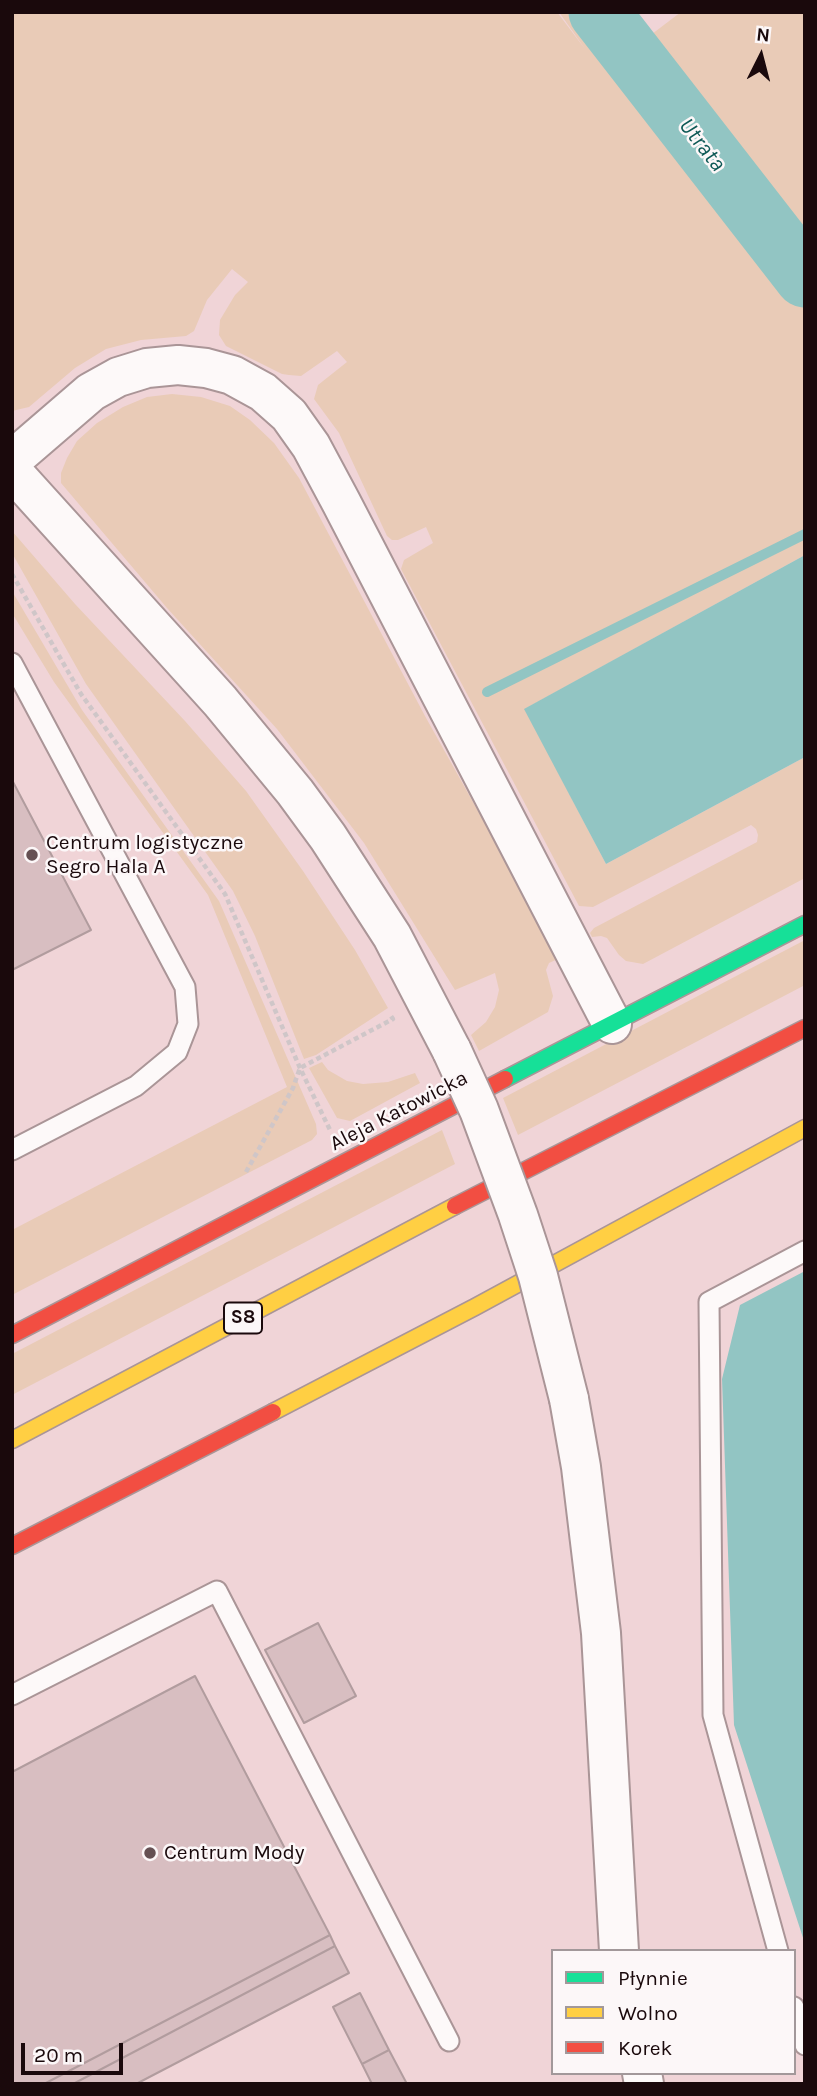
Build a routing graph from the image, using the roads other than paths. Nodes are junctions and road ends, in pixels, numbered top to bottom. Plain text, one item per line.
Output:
1 (12, 460) edge
2 (12, 471) edge
3 (12, 663) edge
4 (805, 923) edge
5 (612, 1024) junction
6 (805, 1028) edge
7 (805, 1128) edge
8 (12, 1150) edge
9 (805, 1251) edge
10 (12, 1335) edge
11 (12, 1440) edge
12 (12, 1546) edge
13 (12, 1695) edge
14 (619, 1949) edge
15 (778, 1949) edge
16 (796, 2014) edge
17 (449, 2041) dead end
18 (805, 2045) edge

1 - 5 street
2 - 14 street, bridge
3 - 8 lane
4 - 5 main road, Aleja Katowicka
5 - 10 main road, Aleja Katowicka
6 - 11 main road, S8
7 - 12 main road
9 - 15 lane
13 - 17 lane
16 - 18 lane

